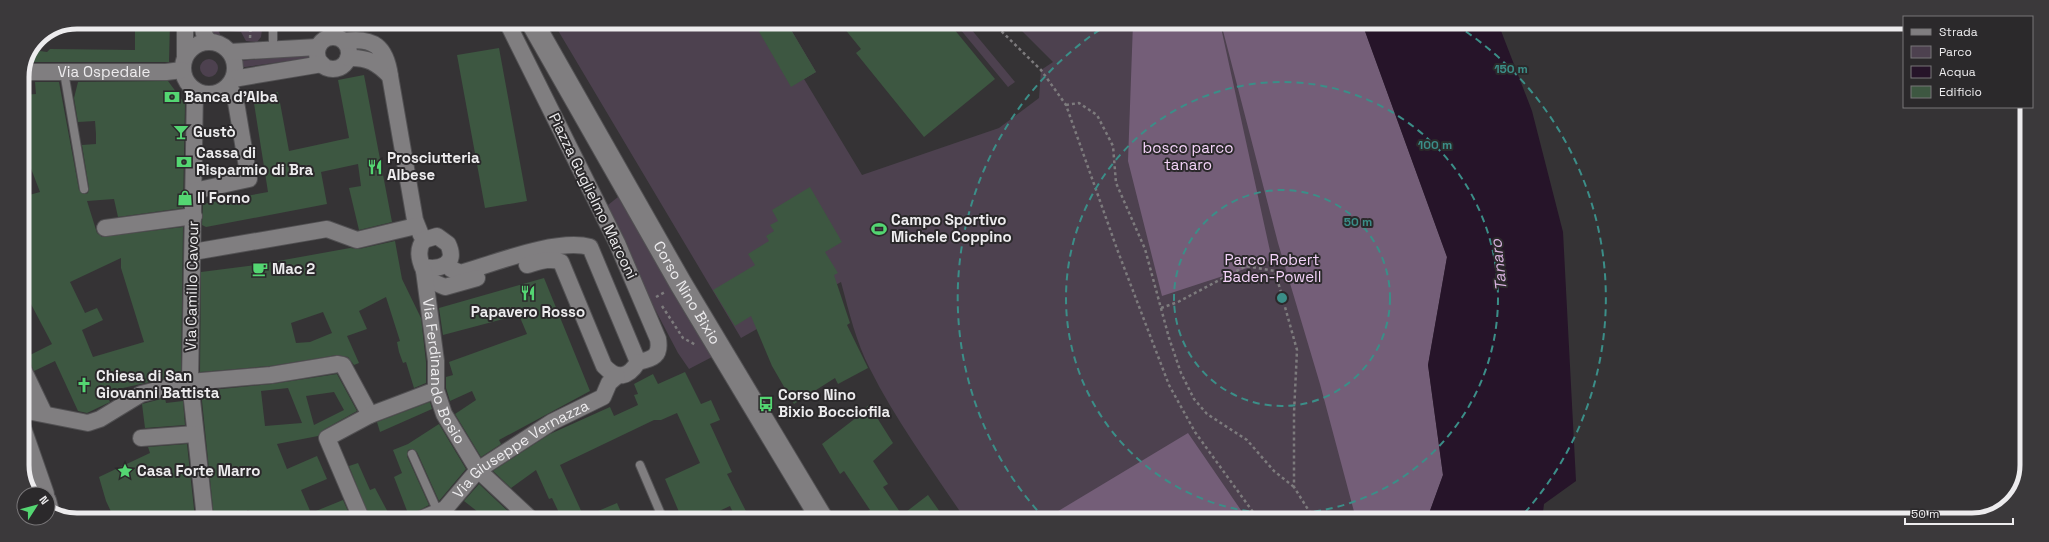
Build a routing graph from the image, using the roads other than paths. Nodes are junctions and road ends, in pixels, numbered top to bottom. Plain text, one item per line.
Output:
1 (185, 29) edge
2 (204, 29) edge
3 (273, 29) edge
4 (510, 29) edge
5 (524, 29) edge
6 (536, 29) edge
7 (209, 41) junction
8 (344, 41) junction
9 (318, 47) junction
10 (273, 49) junction
11 (230, 52) junction
12 (348, 58) junction
13 (184, 63) junction
14 (322, 64) junction
15 (556, 65) junction
16 (30, 72) edge
17 (64, 72) junction
18 (390, 76) junction
19 (231, 82) junction
20 (195, 90) junction
21 (84, 189) dead end
22 (194, 191) junction
23 (194, 216) junction
24 (416, 226) junction
25 (105, 228) dead end
26 (424, 240) junction
27 (193, 252) junction
28 (447, 263) junction
29 (423, 267) junction
30 (638, 362) junction
31 (617, 376) junction
32 (29, 382) edge
33 (190, 382) junction
34 (436, 390) junction
35 (29, 411) edge
36 (44, 413) junction
37 (370, 415) junction
38 (195, 434) junction
39 (141, 438) dead end
40 (29, 445) edge
41 (412, 454) dead end
42 (640, 465) dead end
43 (478, 470) junction
44 (43, 486) edge
45 (204, 513) edge
46 (359, 513) edge
47 (442, 513) edge
48 (525, 513) edge
49 (661, 513) edge
50 (818, 513) edge

1 - 13 street
2 - 7 street
3 - 10 lane
4 - 30 street, Piazza Guglielmo Marconi
5 - 15 main road, Corso Nino Bixio
6 - 15 main road, Corso Nino Bixio
7 - 11 street
7 - 13 street
8 - 9 street
8 - 12 street
8 - 18 street
9 - 10 street
9 - 14 street
10 - 11 street
11 - 19 street
12 - 14 street
12 - 18 street
13 - 17 street, Via Ospedale
13 - 20 street
14 - 19 street
15 - 50 main road, Corso Nino Bixio
16 - 17 street, Via Ospedale
17 - 21 lane
18 - 24 street
19 - 20 street
19 - 22 street
20 - 22 street, Via Camillo Cavour
22 - 23 street, Via Camillo Cavour
23 - 25 street
23 - 27 street, Via Camillo Cavour
24 - 26 street
24 - 27 street
26 - 28 street
26 - 29 street
27 - 33 street, Via Camillo Cavour
28 - 29 street
28 - 30 street, Piazza Guglielmo Marconi
29 - 31 street
29 - 34 street, Via Ferdinando Bosio
30 - 31 street, Piazza Guglielmo Marconi
31 - 43 street, Via Giuseppe Vernazza
32 - 36 street
33 - 36 street
33 - 37 street
33 - 38 street, Via Camillo Cavour
34 - 37 street
34 - 43 street, Via Ferdinando Bosio
35 - 36 street
37 - 46 street
38 - 39 street
38 - 45 street, Via Camillo Cavour
40 - 44 street
41 - 47 lane
42 - 49 lane
43 - 47 street, Via Giuseppe Vernazza
43 - 48 street, Via Ferdinando Bosio

